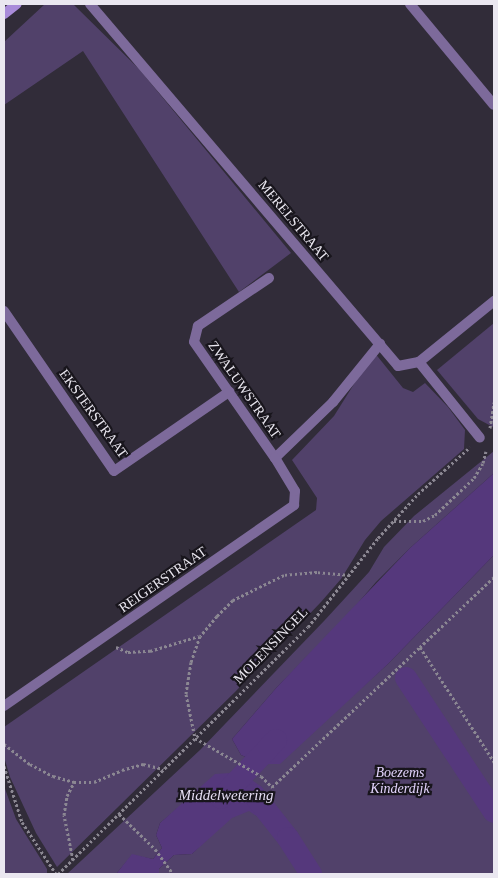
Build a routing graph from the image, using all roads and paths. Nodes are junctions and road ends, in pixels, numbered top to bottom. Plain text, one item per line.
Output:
1 (17, 4) edge
2 (90, 4) edge
3 (410, 4) edge
4 (4, 14) edge
5 (494, 104) edge
6 (269, 278) dead end
7 (494, 301) edge
8 (4, 312) edge
9 (380, 344) junction
10 (419, 362) junction
11 (229, 392) junction
12 (494, 402) edge
13 (494, 431) edge
14 (485, 436) junction
15 (274, 458) junction
16 (393, 521) junction
17 (350, 575) junction
18 (494, 577) edge
19 (200, 636) junction
20 (100, 640) junction
21 (420, 647) junction
22 (4, 706) edge
23 (195, 738) junction
24 (4, 744) edge
25 (494, 762) edge
26 (4, 766) edge
27 (164, 769) junction
28 (74, 782) junction
29 (119, 814) junction
30 (73, 860) junction
31 (57, 874) edge
32 (173, 874) edge

1 - 4 street
2 - 9 street, MERELSTRAAT
3 - 5 street
6 - 11 street, ZWALUWSTRAAT
7 - 10 street
8 - 11 street, EKSTERSTRAAT
9 - 10 street, MERELSTRAAT
9 - 15 street, ZWALUWSTRAAT
10 - 14 street
11 - 15 street, ZWALUWSTRAAT
12 - 14 path
13 - 14 path, MOLENSINGEL
14 - 16 path, MOLENSINGEL
14 - 16 path
15 - 20 street, REIGERSTRAAT
16 - 17 path, MOLENSINGEL
17 - 19 path
17 - 23 path, MOLENSINGEL
18 - 21 path
19 - 20 path
19 - 23 path
20 - 22 street, REIGERSTRAAT
21 - 23 path
21 - 25 path
23 - 27 path, MOLENSINGEL
24 - 28 path
26 - 31 path
27 - 28 path
27 - 29 path, MOLENSINGEL
28 - 30 path
29 - 30 path, MOLENSINGEL
29 - 32 path
30 - 31 path, MOLENSINGEL

